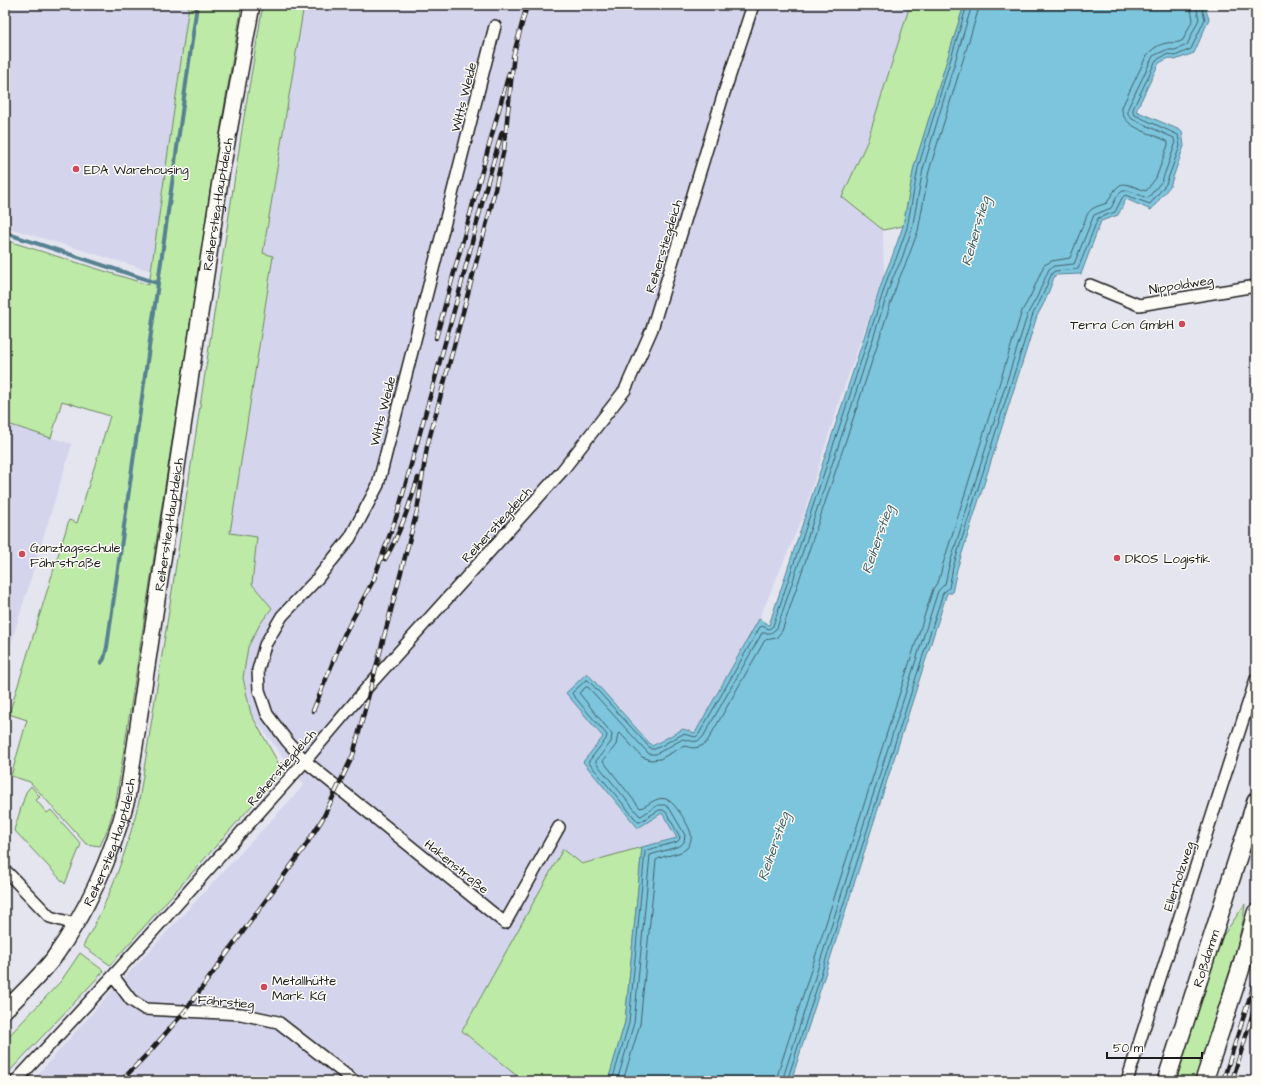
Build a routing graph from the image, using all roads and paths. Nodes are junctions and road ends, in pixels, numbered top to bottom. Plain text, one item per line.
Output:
1 (252, 5) edge
2 (753, 5) edge
3 (495, 26) dead end
4 (1090, 285) dead end
5 (1256, 286) edge
6 (1256, 679) edge
7 (306, 761) junction
8 (1256, 801) edge
9 (559, 827) dead end
10 (5, 870) edge
11 (1256, 913) edge
12 (75, 924) junction
13 (113, 976) junction
14 (5, 1010) edge
15 (16, 1081) edge
16 (354, 1081) edge
17 (1127, 1081) edge
18 (1166, 1081) edge
19 (1204, 1081) edge

1 - 12 main road, Reiherstieg-Hauptdeich
2 - 7 street, Reiherstiegdeich
3 - 7 street, Witts Weide
4 - 5 street, Nippoldweg
6 - 17 street, Ellerholzweg
7 - 9 street, Hakenstraße
7 - 13 street, Reiherstiegdeich
8 - 18 main road, Roßdamm
10 - 12 street
11 - 19 main road
12 - 14 main road, Reiherstieg-Hauptdeich
13 - 15 street, Reiherstiegdeich
13 - 16 street, Fährstieg

